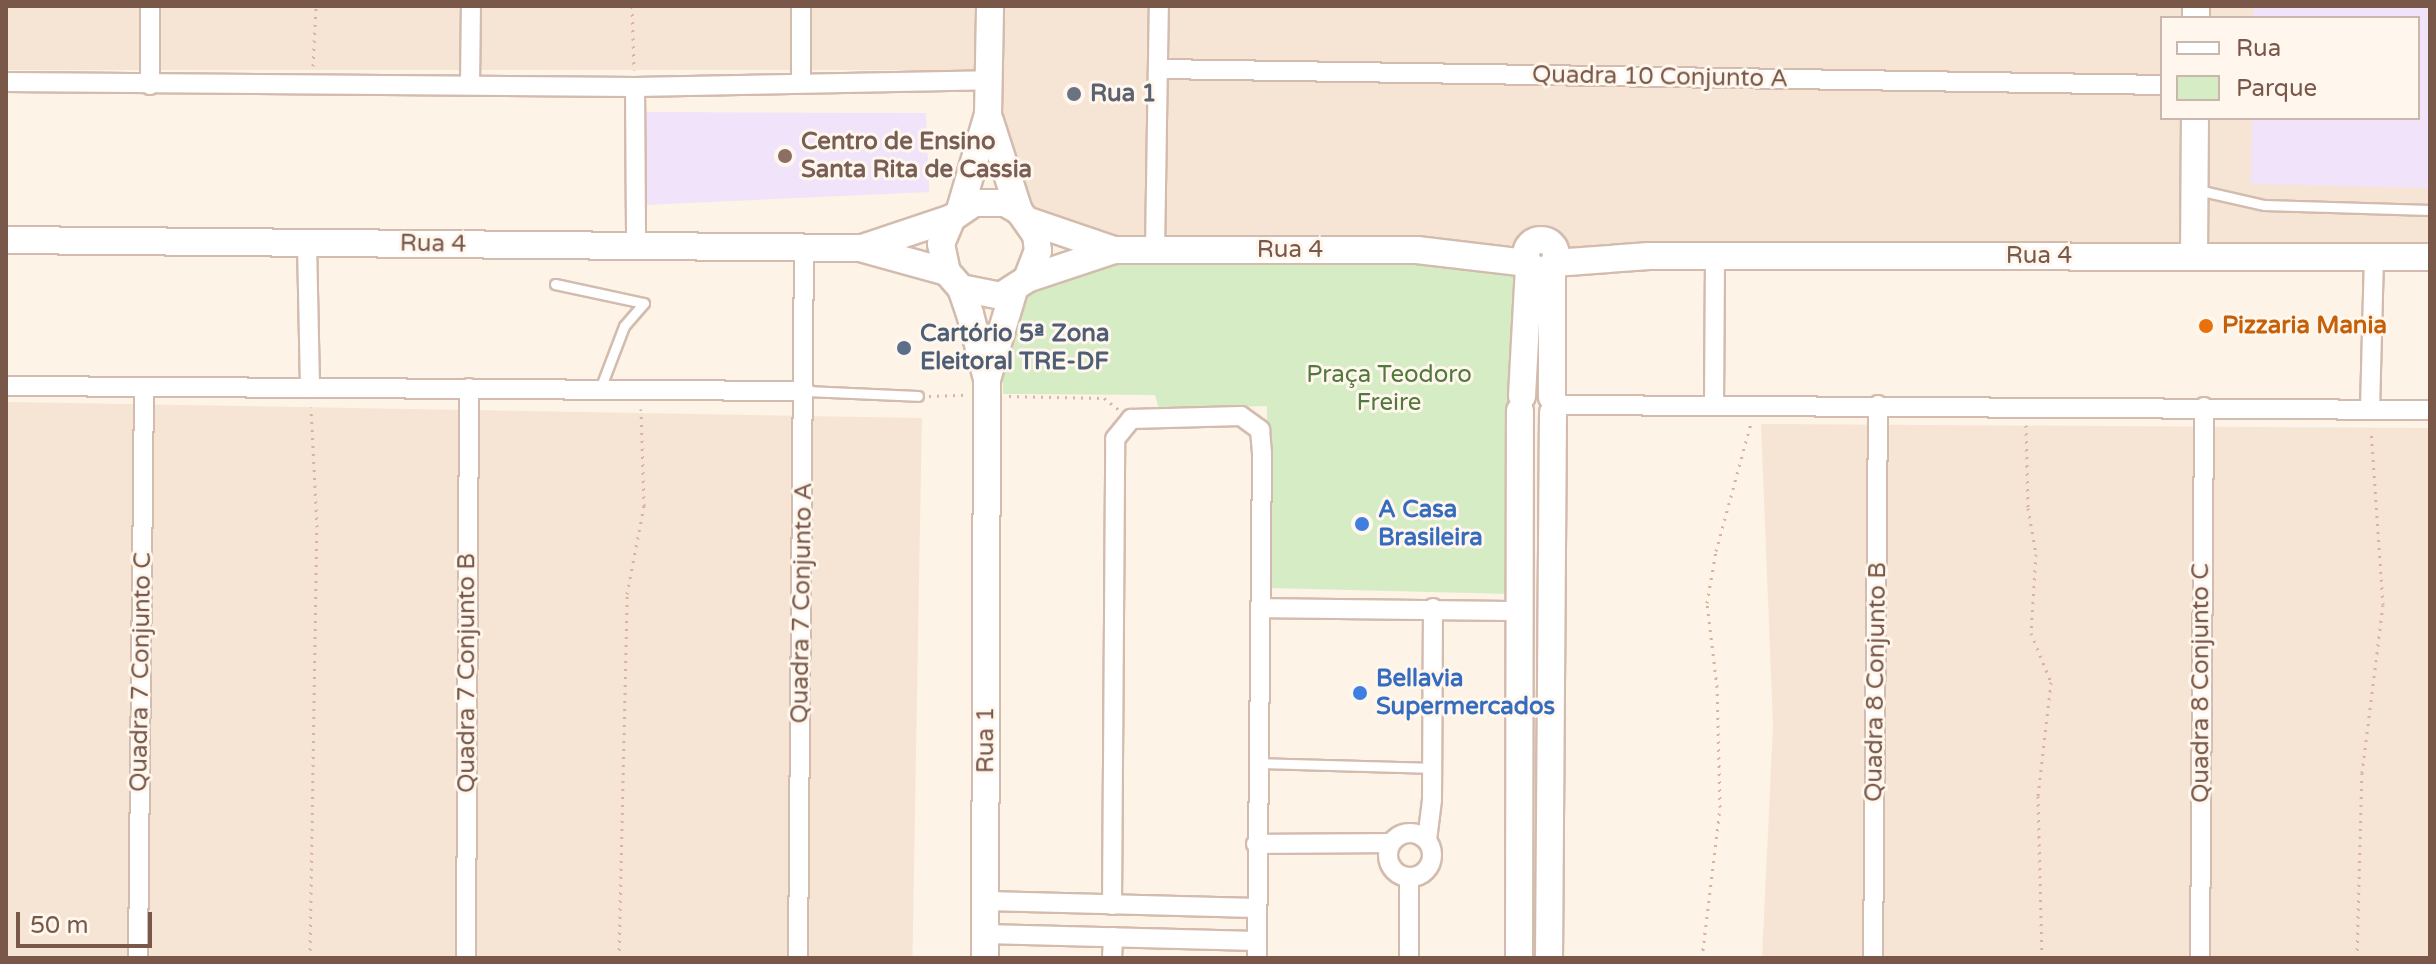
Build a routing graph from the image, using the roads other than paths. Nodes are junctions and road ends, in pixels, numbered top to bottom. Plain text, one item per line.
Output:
1 (150, 6) edge
2 (471, 6) edge
3 (801, 6) edge
4 (990, 6) edge
5 (1159, 6) edge
6 (1159, 69) junction
7 (988, 80) junction
8 (6, 82) edge
9 (801, 83) junction
10 (470, 84) junction
11 (150, 85) junction
12 (2160, 85) edge
13 (635, 87) junction
14 (988, 114) junction
15 (2195, 120) edge
16 (2195, 190) junction
17 (2430, 210) edge
18 (956, 214) junction
19 (1024, 216) junction
20 (6, 240) edge
21 (307, 243) junction
22 (636, 246) junction
23 (804, 248) junction
24 (860, 248) junction
25 (1114, 250) junction
26 (1155, 250) junction
27 (1715, 255) junction
28 (2194, 257) junction
29 (2374, 257) junction
30 (2430, 257) edge
31 (1541, 258) junction
32 (954, 280) junction
33 (555, 284) dead end
34 (1020, 285) junction
35 (6, 386) edge
36 (144, 387) junction
37 (986, 387) junction
38 (310, 388) junction
39 (469, 388) junction
40 (600, 389) junction
41 (805, 391) junction
42 (918, 396) road end
43 (1521, 403) junction
44 (1714, 404) junction
45 (1553, 405) junction
46 (1878, 405) junction
47 (2204, 407) junction
48 (2370, 409) junction
49 (2430, 410) edge
50 (1260, 608) junction
51 (1433, 608) junction
52 (1522, 611) junction
53 (1257, 763) junction
54 (1552, 764) junction
55 (1521, 765) junction
56 (1431, 768) junction
57 (1551, 800) junction
58 (1520, 802) junction
59 (1427, 840) junction
60 (1391, 843) junction
61 (1256, 844) junction
62 (1409, 877) junction
63 (986, 901) junction
64 (1054, 903) junction
65 (1112, 905) junction
66 (1214, 907) junction
67 (1257, 908) junction
68 (1053, 936) junction
69 (1113, 937) junction
70 (1213, 940) junction
71 (985, 946) edge
72 (1257, 950) edge
73 (138, 958) edge
74 (466, 958) edge
75 (798, 958) edge
76 (1112, 958) edge
77 (1409, 958) edge
78 (1519, 958) edge
79 (1549, 958) edge
80 (1873, 958) edge
81 (2200, 958) edge

1 - 11 street
2 - 10 street
3 - 9 street
4 - 7 street
5 - 6 street
6 - 12 street, Quadra 10 Conjunto A
6 - 26 street
7 - 9 street
7 - 14 street
8 - 11 street
9 - 13 street
10 - 11 street
10 - 13 street
13 - 22 street
14 - 18 street
14 - 19 street
15 - 16 street
16 - 17 lane
16 - 28 street
18 - 19 street
18 - 24 street
18 - 32 street
19 - 25 street
19 - 34 street
20 - 21 street, Rua 4
21 - 22 street, Rua 4
21 - 38 street
22 - 23 street, Rua 4
23 - 24 street, Rua 4
23 - 41 street, Quadra 7 Conjunto A
24 - 32 street
25 - 26 street, Rua 4
25 - 34 street
26 - 31 street, Rua 4
27 - 28 street, Rua 4
27 - 31 street, Rua 4
27 - 44 street
28 - 29 street, Rua 4
29 - 30 street, Rua 4
29 - 48 street
31 - 43 street
31 - 45 street
32 - 34 street
32 - 37 street
33 - 40 lane
34 - 37 street
35 - 36 street
36 - 38 street
36 - 73 street, Quadra 7 Conjunto C
37 - 63 street, Rua 1
38 - 39 street
39 - 40 street
39 - 74 street, Quadra 7 Conjunto B
40 - 41 street
41 - 42 lane
41 - 75 street, Quadra 7 Conjunto A
43 - 45 street
43 - 52 street
44 - 45 street
44 - 46 street
45 - 54 street
46 - 47 street
46 - 80 street, Quadra 8 Conjunto B
47 - 48 street
47 - 81 street, Quadra 8 Conjunto C
48 - 49 street
50 - 51 street
50 - 53 street
50 - 65 street
51 - 52 street
51 - 56 street
52 - 55 street
53 - 56 lane
53 - 61 street
54 - 55 street
54 - 57 street
55 - 58 street
56 - 59 street
57 - 58 street
57 - 79 street
58 - 78 street
59 - 60 street
59 - 62 street
60 - 61 street
60 - 62 street
61 - 67 street
62 - 77 street
63 - 64 street
63 - 71 street, Rua 1
64 - 65 street
64 - 68 street
65 - 66 street
66 - 67 street
66 - 70 street
67 - 72 street
68 - 69 street
68 - 71 street
69 - 70 street
69 - 76 street
70 - 72 street

